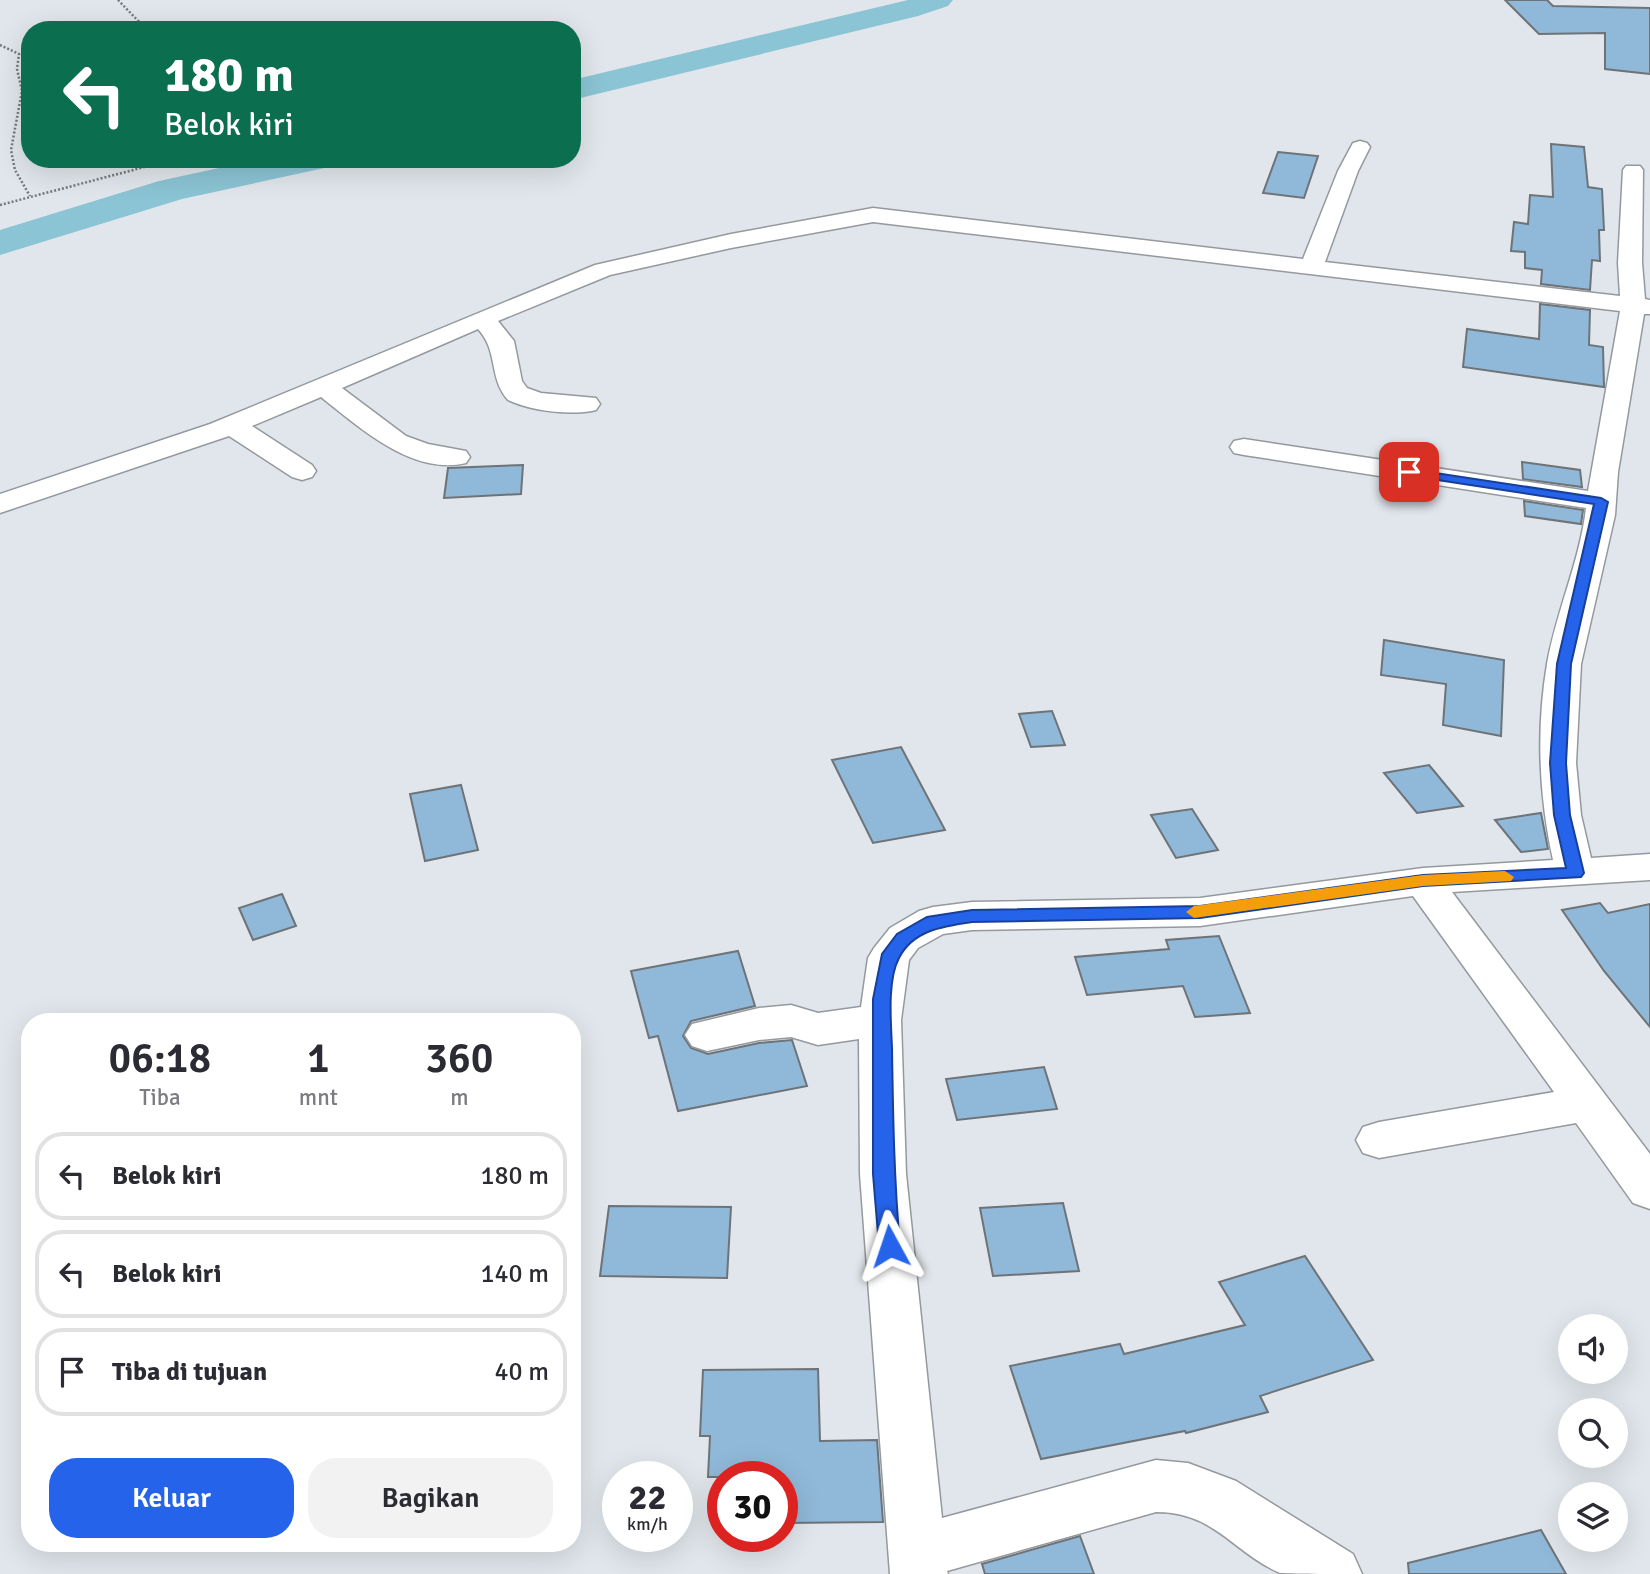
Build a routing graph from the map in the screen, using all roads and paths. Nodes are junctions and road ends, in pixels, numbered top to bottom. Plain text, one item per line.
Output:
1 (118, 0) edge
2 (138, 21) edge
3 (0, 45) edge
4 (21, 76) edge
5 (21, 97) edge
6 (1360, 147) dead end
7 (140, 168) edge
8 (1633, 170) dead end
9 (30, 196) junction
10 (0, 205) edge
11 (1312, 266) junction
12 (1642, 306) edge
13 (483, 320) junction
14 (323, 386) junction
15 (587, 404) dead end
16 (231, 425) junction
17 (1244, 447) dead end
18 (456, 457) dead end
19 (302, 471) dead end
20 (1601, 502) junction
21 (0, 504) edge
22 (1650, 867) edge
23 (1575, 873) junction
24 (1423, 881) junction
25 (880, 1020) junction
26 (707, 1035) dead end
27 (1587, 1104) junction
28 (1379, 1140) dead end
29 (1650, 1190) edge
30 (918, 1563) edge
31 (1333, 1574) edge

1 - 2 path
3 - 4 path
5 - 9 path
6 - 11 street
7 - 9 path
8 - 12 street
9 - 10 path
11 - 12 street
11 - 13 street
12 - 20 street
13 - 14 street
13 - 15 street
14 - 16 street
14 - 18 street
16 - 19 street
16 - 21 street
17 - 20 street
20 - 23 street
22 - 23 street
23 - 24 street
24 - 25 street
24 - 27 street
25 - 26 street
25 - 30 street
27 - 28 street
27 - 29 street
30 - 31 street

